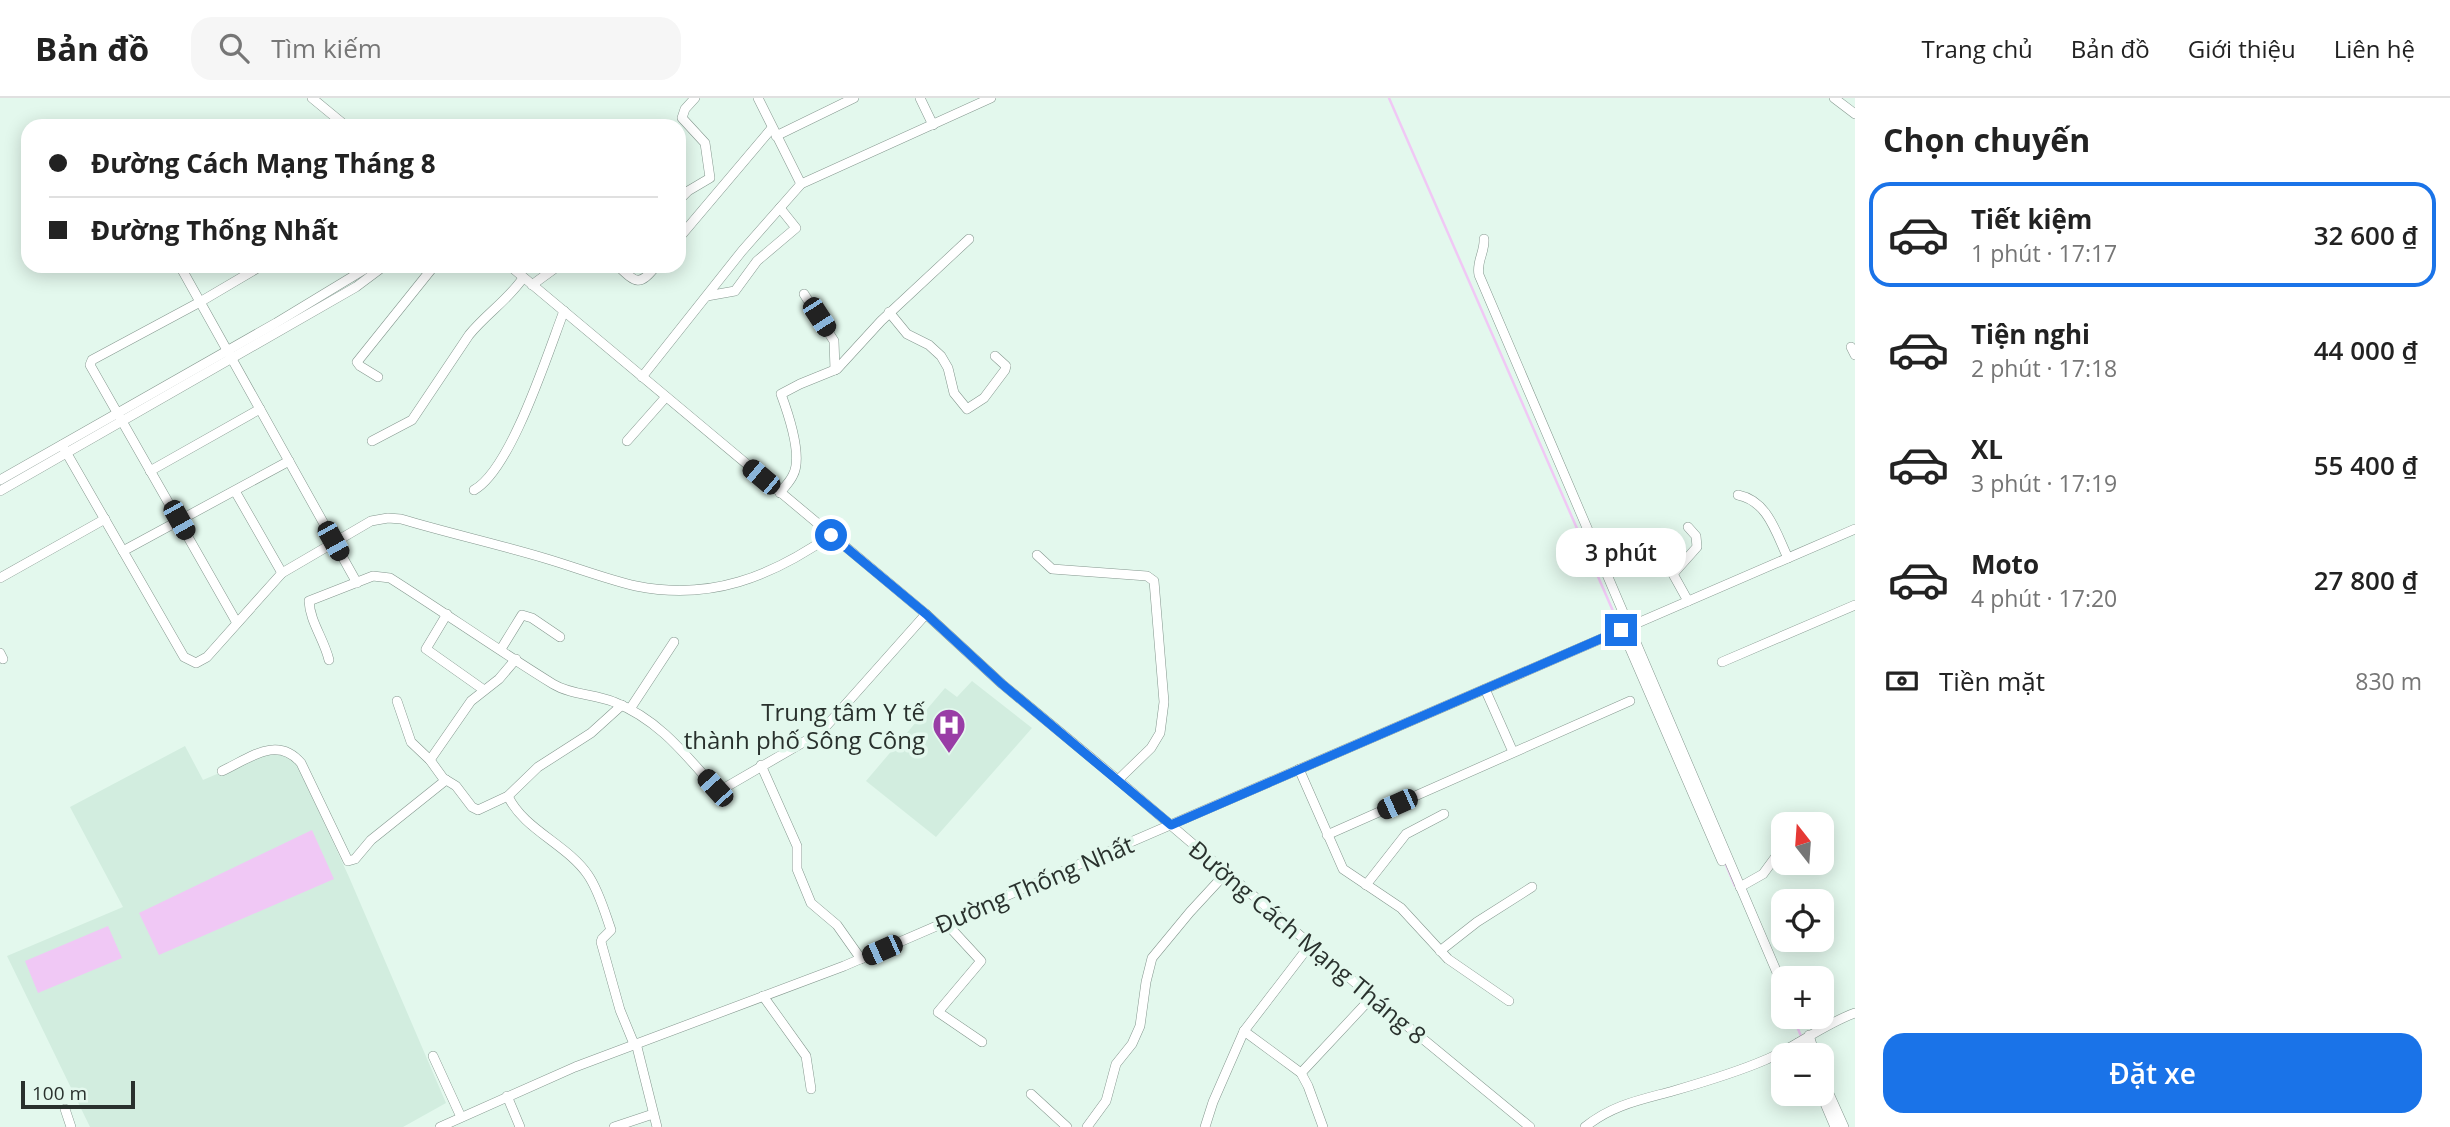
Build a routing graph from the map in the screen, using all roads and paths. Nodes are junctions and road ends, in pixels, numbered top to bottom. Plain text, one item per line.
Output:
1 (312, 98) edge
2 (695, 98) edge
3 (758, 98) edge
4 (854, 98) edge
5 (920, 98) edge
6 (1834, 98) edge
7 (986, 99) edge
8 (1855, 114) edge
9 (338, 119) edge
10 (684, 119) edge
11 (686, 122) edge
12 (933, 125) junction
13 (774, 132) junction
14 (801, 184) junction
15 (686, 193) edge
16 (779, 208) junction
17 (686, 230) edge
18 (969, 239) dead end
19 (1484, 239) dead end
20 (184, 273) edge
21 (249, 273) edge
22 (360, 273) edge
23 (375, 273) edge
24 (428, 273) edge
25 (518, 273) edge
26 (549, 273) edge
27 (626, 273) edge
28 (651, 273) edge
29 (523, 278) junction
30 (533, 285) junction
31 (804, 294) dead end
32 (707, 296) junction
33 (200, 302) junction
34 (564, 311) junction
35 (890, 313) junction
36 (279, 327) junction
37 (229, 355) junction
38 (995, 356) dead end
39 (835, 370) junction
40 (378, 377) dead end
41 (642, 377) junction
42 (665, 398) junction
43 (260, 409) junction
44 (119, 418) junction
45 (372, 441) dead end
46 (627, 441) dead end
47 (65, 449) junction
48 (289, 461) junction
49 (150, 471) junction
50 (0, 480) edge
51 (474, 490) dead end
52 (0, 491) edge
53 (235, 491) junction
54 (780, 493) junction
55 (1738, 495) dead end
56 (105, 519) junction
57 (179, 520) junction
58 (1688, 527) dead end
59 (1855, 529) edge
60 (831, 535) junction
61 (333, 541) junction
62 (123, 551) junction
63 (1037, 555) dead end
64 (1788, 558) junction
65 (282, 573) junction
66 (0, 578) edge
67 (356, 583) junction
68 (1688, 601) junction
69 (1855, 605) edge
70 (447, 614) junction
71 (926, 614) junction
72 (237, 623) junction
73 (1626, 628) junction
74 (559, 637) dead end
75 (674, 642) dead end
76 (501, 649) junction
77 (516, 659) junction
78 (329, 660) dead end
79 (1722, 662) dead end
80 (1485, 689) junction
81 (484, 690) junction
82 (397, 701) dead end
83 (1630, 701) dead end
84 (626, 707) junction
85 (1513, 752) junction
86 (430, 760) junction
87 (761, 765) junction
88 (1299, 769) junction
89 (222, 771) dead end
90 (1118, 779) junction
91 (446, 780) junction
92 (508, 796) junction
93 (1444, 814) dead end
94 (1171, 825) junction
95 (1327, 835) junction
96 (1771, 863) edge
97 (1226, 873) junction
98 (1366, 885) junction
99 (1532, 887) dead end
100 (1740, 887) junction
101 (945, 922) junction
102 (1310, 945) junction
103 (1440, 951) junction
104 (861, 959) junction
105 (763, 996) junction
106 (1372, 998) junction
107 (1509, 1001) dead end
108 (1855, 1013) edge
109 (1244, 1031) junction
110 (1803, 1039) junction
111 (982, 1042) dead end
112 (1803, 1043) edge
113 (1806, 1043) edge
114 (635, 1044) junction
115 (433, 1056) dead end
116 (1301, 1073) junction
117 (811, 1089) dead end
118 (1031, 1094) dead end
119 (507, 1096) junction
120 (1834, 1105) edge
121 (1826, 1106) edge
122 (65, 1109) dead end
123 (653, 1114) junction
124 (461, 1117) junction
125 (71, 1127) edge
126 (440, 1127) edge
127 (520, 1127) edge
128 (614, 1127) edge
129 (657, 1127) edge
130 (1068, 1127) edge
131 (1087, 1127) edge
132 (1205, 1127) edge
133 (1323, 1127) edge
134 (1530, 1127) edge
135 (1585, 1127) edge
136 (1835, 1127) edge
137 (1844, 1127) edge

1 - 9 street
2 - 10 street
3 - 13 street
4 - 13 street
5 - 12 street
6 - 8 street
7 - 12 street
11 - 15 street
12 - 14 street
13 - 14 street
13 - 17 street
14 - 16 street
16 - 32 street
16 - 32 street
18 - 35 street
19 - 73 street
20 - 33 street
21 - 33 street
22 - 36 street
23 - 36 street
24 - 40 street
25 - 29 street, Đường Cách Mạng Tháng 8
26 - 30 street
27 - 28 street
29 - 30 street, Đường Cách Mạng Tháng 8
29 - 45 street
30 - 34 street, Đường Cách Mạng Tháng 8
31 - 39 street
32 - 41 street
33 - 37 street
33 - 44 street
34 - 41 street, Đường Cách Mạng Tháng 8
34 - 51 street
35 - 38 street
35 - 39 street
36 - 37 street
37 - 43 street
37 - 44 street
39 - 54 street
41 - 42 street, Đường Cách Mạng Tháng 8
42 - 46 street
42 - 54 street, Đường Cách Mạng Tháng 8
43 - 48 street
43 - 49 street
44 - 47 street
44 - 49 street
47 - 50 street
47 - 52 street
47 - 56 street
48 - 53 street
48 - 61 street
49 - 57 street
53 - 57 street
53 - 65 street
54 - 60 street, Đường Cách Mạng Tháng 8
55 - 64 street
56 - 62 street
56 - 66 street
57 - 62 street
57 - 72 street
58 - 68 street
59 - 64 street, Đường Thống Nhất
60 - 61 street
60 - 71 street, Đường Cách Mạng Tháng 8
61 - 65 street
61 - 67 street
62 - 72 street
63 - 90 street
64 - 68 street, Đường Thống Nhất
65 - 72 street
67 - 70 street
67 - 78 street
68 - 73 street, Đường Thống Nhất
69 - 79 street
70 - 76 street
70 - 81 street
71 - 87 street
71 - 90 street, Đường Cách Mạng Tháng 8
73 - 80 street, Đường Thống Nhất
73 - 100 street
73 - 100 street
74 - 76 street
75 - 84 street
76 - 77 street
77 - 81 street
77 - 84 street
80 - 85 street
80 - 88 street, Đường Thống Nhất
81 - 86 street
82 - 86 street
83 - 85 street
84 - 87 street
84 - 92 street
85 - 95 street
86 - 91 street
87 - 104 street
88 - 94 street, Đường Thống Nhất
88 - 95 street
89 - 91 street
90 - 94 street, Đường Cách Mạng Tháng 8
91 - 92 street
92 - 114 street
93 - 98 street
94 - 97 street, Đường Cách Mạng Tháng 8
94 - 101 street, Đường Thống Nhất
95 - 98 street
96 - 100 street
97 - 102 street, Đường Cách Mạng Tháng 8
97 - 131 street
98 - 103 street
99 - 103 street
101 - 104 street, Đường Thống Nhất
101 - 111 street
102 - 106 street, Đường Cách Mạng Tháng 8
102 - 109 street
103 - 107 street
104 - 105 street, Đường Thống Nhất
105 - 114 street, Đường Thống Nhất
105 - 117 street
106 - 116 street
106 - 134 street, Đường Cách Mạng Tháng 8
108 - 110 street
109 - 116 street
109 - 132 street
110 - 112 street
110 - 113 street
110 - 135 street
114 - 119 street, Đường Thống Nhất
114 - 123 street
115 - 124 street
116 - 133 street
118 - 130 street
119 - 124 street, Đường Thống Nhất
119 - 127 street
120 - 137 street
121 - 136 street
122 - 125 street
123 - 128 street
123 - 129 street
124 - 126 street, Đường Thống Nhất

